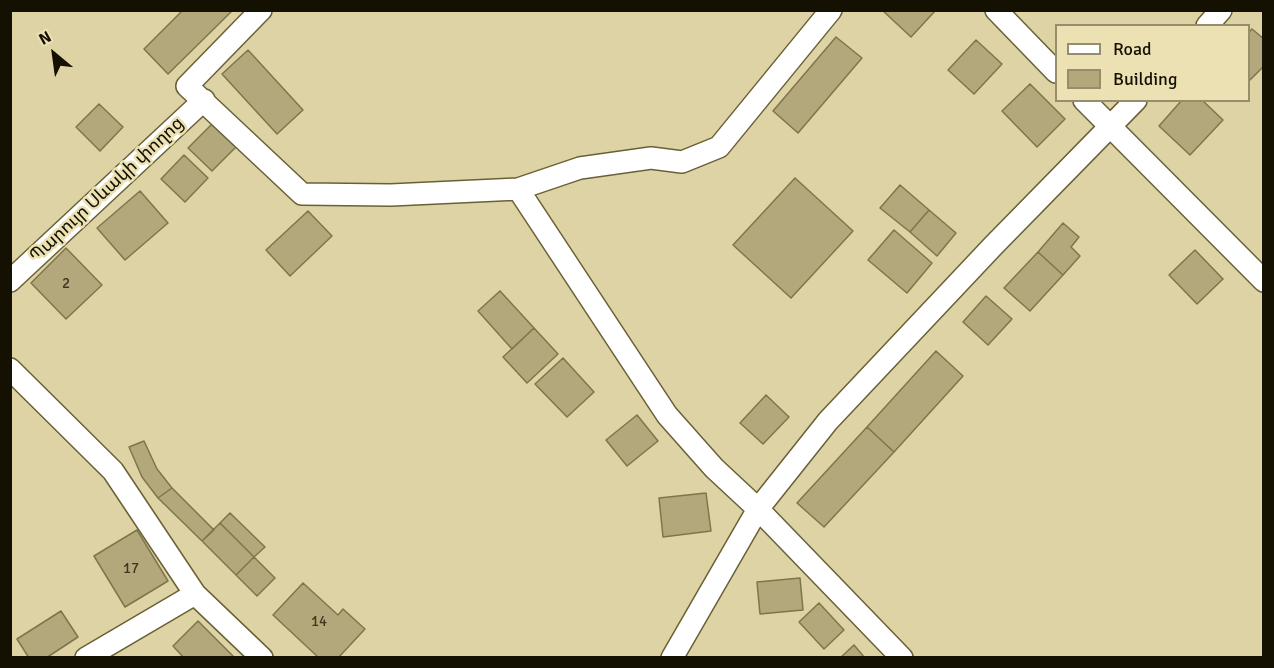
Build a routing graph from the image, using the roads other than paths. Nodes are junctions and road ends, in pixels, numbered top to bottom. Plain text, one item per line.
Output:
1 (261, 10) edge
2 (831, 10) edge
3 (996, 10) edge
4 (1221, 10) edge
5 (1209, 24) edge
6 (1055, 71) edge
7 (204, 100) junction
8 (1086, 102) edge
9 (1134, 102) edge
10 (1111, 128) junction
11 (518, 189) junction
12 (10, 281) edge
13 (1263, 281) edge
14 (10, 369) edge
15 (758, 509) junction
16 (195, 594) junction
17 (86, 657) edge
18 (262, 657) edge
19 (672, 657) edge
20 (902, 657) edge

1 - 7 street
2 - 11 street
3 - 6 street
4 - 5 street
7 - 11 street
7 - 12 street, Պարույր Սևակի փողոց
8 - 10 street
9 - 10 street
10 - 13 street
10 - 15 street
11 - 15 street
14 - 16 street
15 - 19 street
15 - 20 street
16 - 17 street
16 - 18 street

